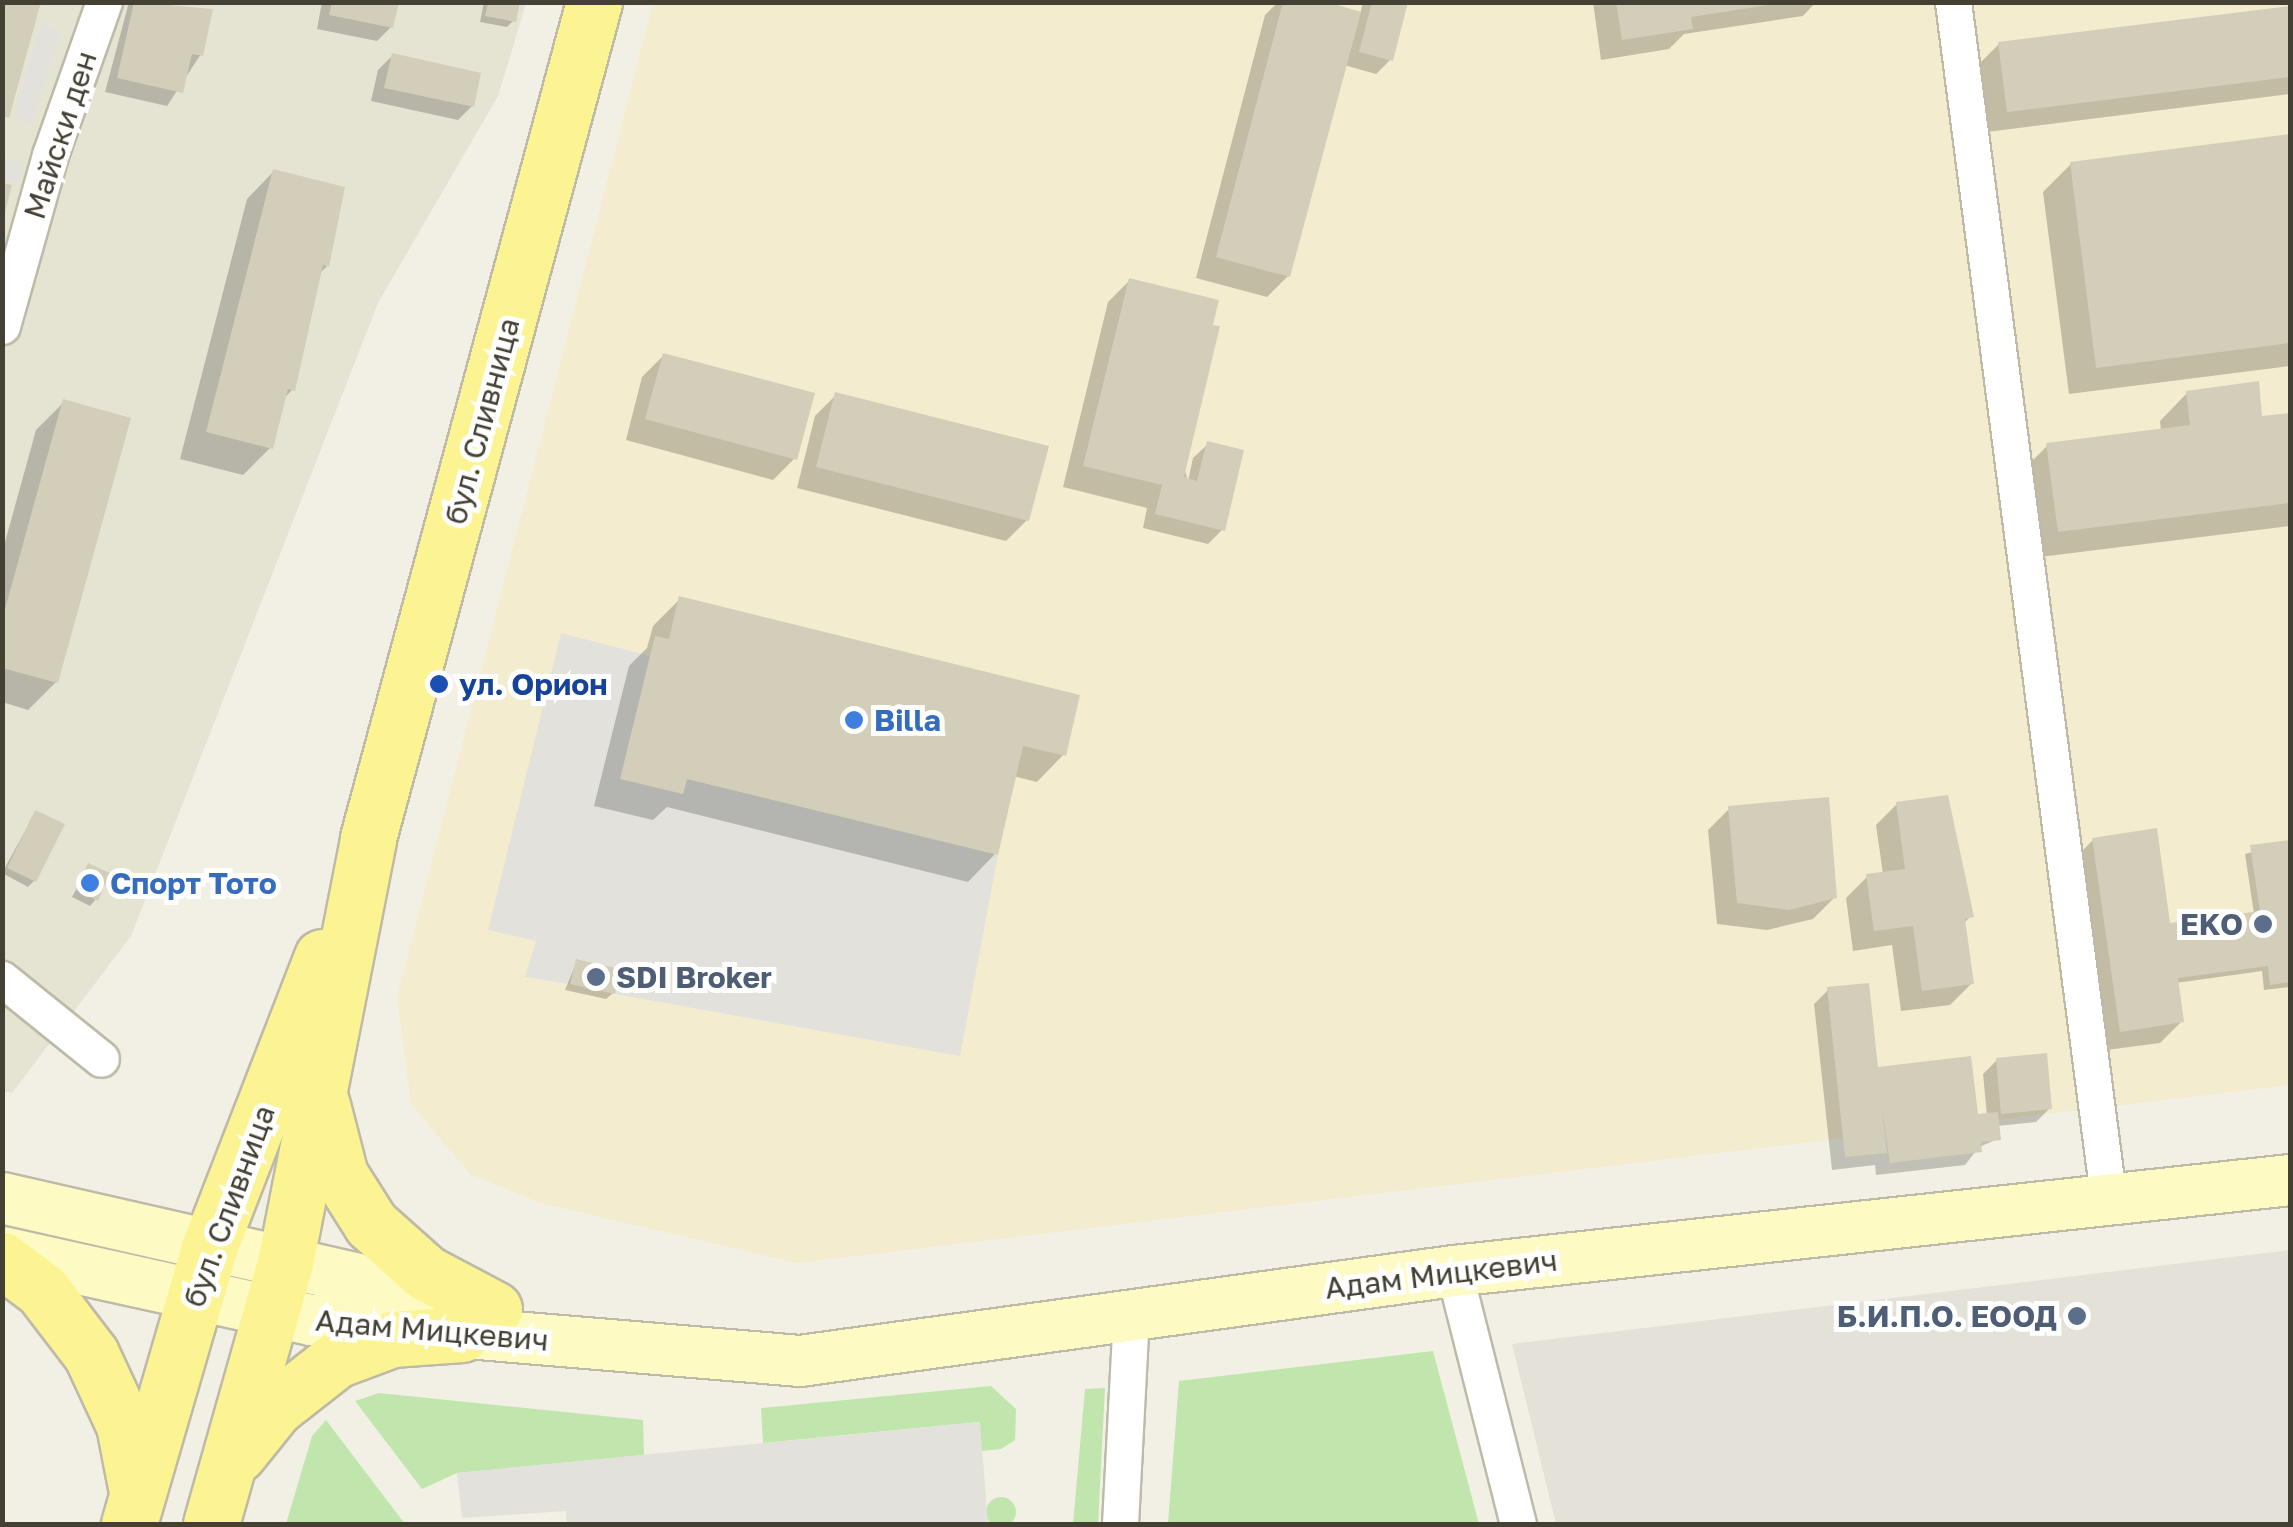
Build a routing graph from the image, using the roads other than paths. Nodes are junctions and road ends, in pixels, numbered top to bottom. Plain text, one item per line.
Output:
1 (104, 2) edge
2 (594, 2) edge
3 (1953, 2) edge
4 (2, 326) edge
5 (368, 838) junction
6 (2, 979) edge
7 (101, 1059) dead end
8 (321, 1097) junction
9 (2290, 1180) edge
10 (2108, 1195) junction
11 (2, 1198) edge
12 (2, 1252) edge
13 (2, 1260) edge
14 (1454, 1271) junction
15 (202, 1272) junction
16 (278, 1287) junction
17 (1132, 1312) junction
18 (478, 1322) junction
19 (217, 1501) edge
20 (133, 1509) edge
21 (1120, 1524) edge
22 (1518, 1524) edge

1 - 4 street, Майски ден
2 - 5 main road, бул. Сливница
3 - 10 street
5 - 8 main road, бул. Сливница
5 - 15 main road, бул. Сливница
6 - 7 street
8 - 16 main road, бул. Сливница
8 - 18 main road
9 - 10 street, Адам Мицкевич
10 - 14 street, Адам Мицкевич
11 - 15 street
12 - 15 street
13 - 20 main road
14 - 17 street, Адам Мицкевич
14 - 22 street
15 - 16 street, Адам Мицкевич
15 - 20 main road, бул. Сливница
16 - 18 street, Адам Мицкевич
16 - 19 main road, бул. Сливница
17 - 18 street, Адам Мицкевич
17 - 21 street
18 - 19 main road

